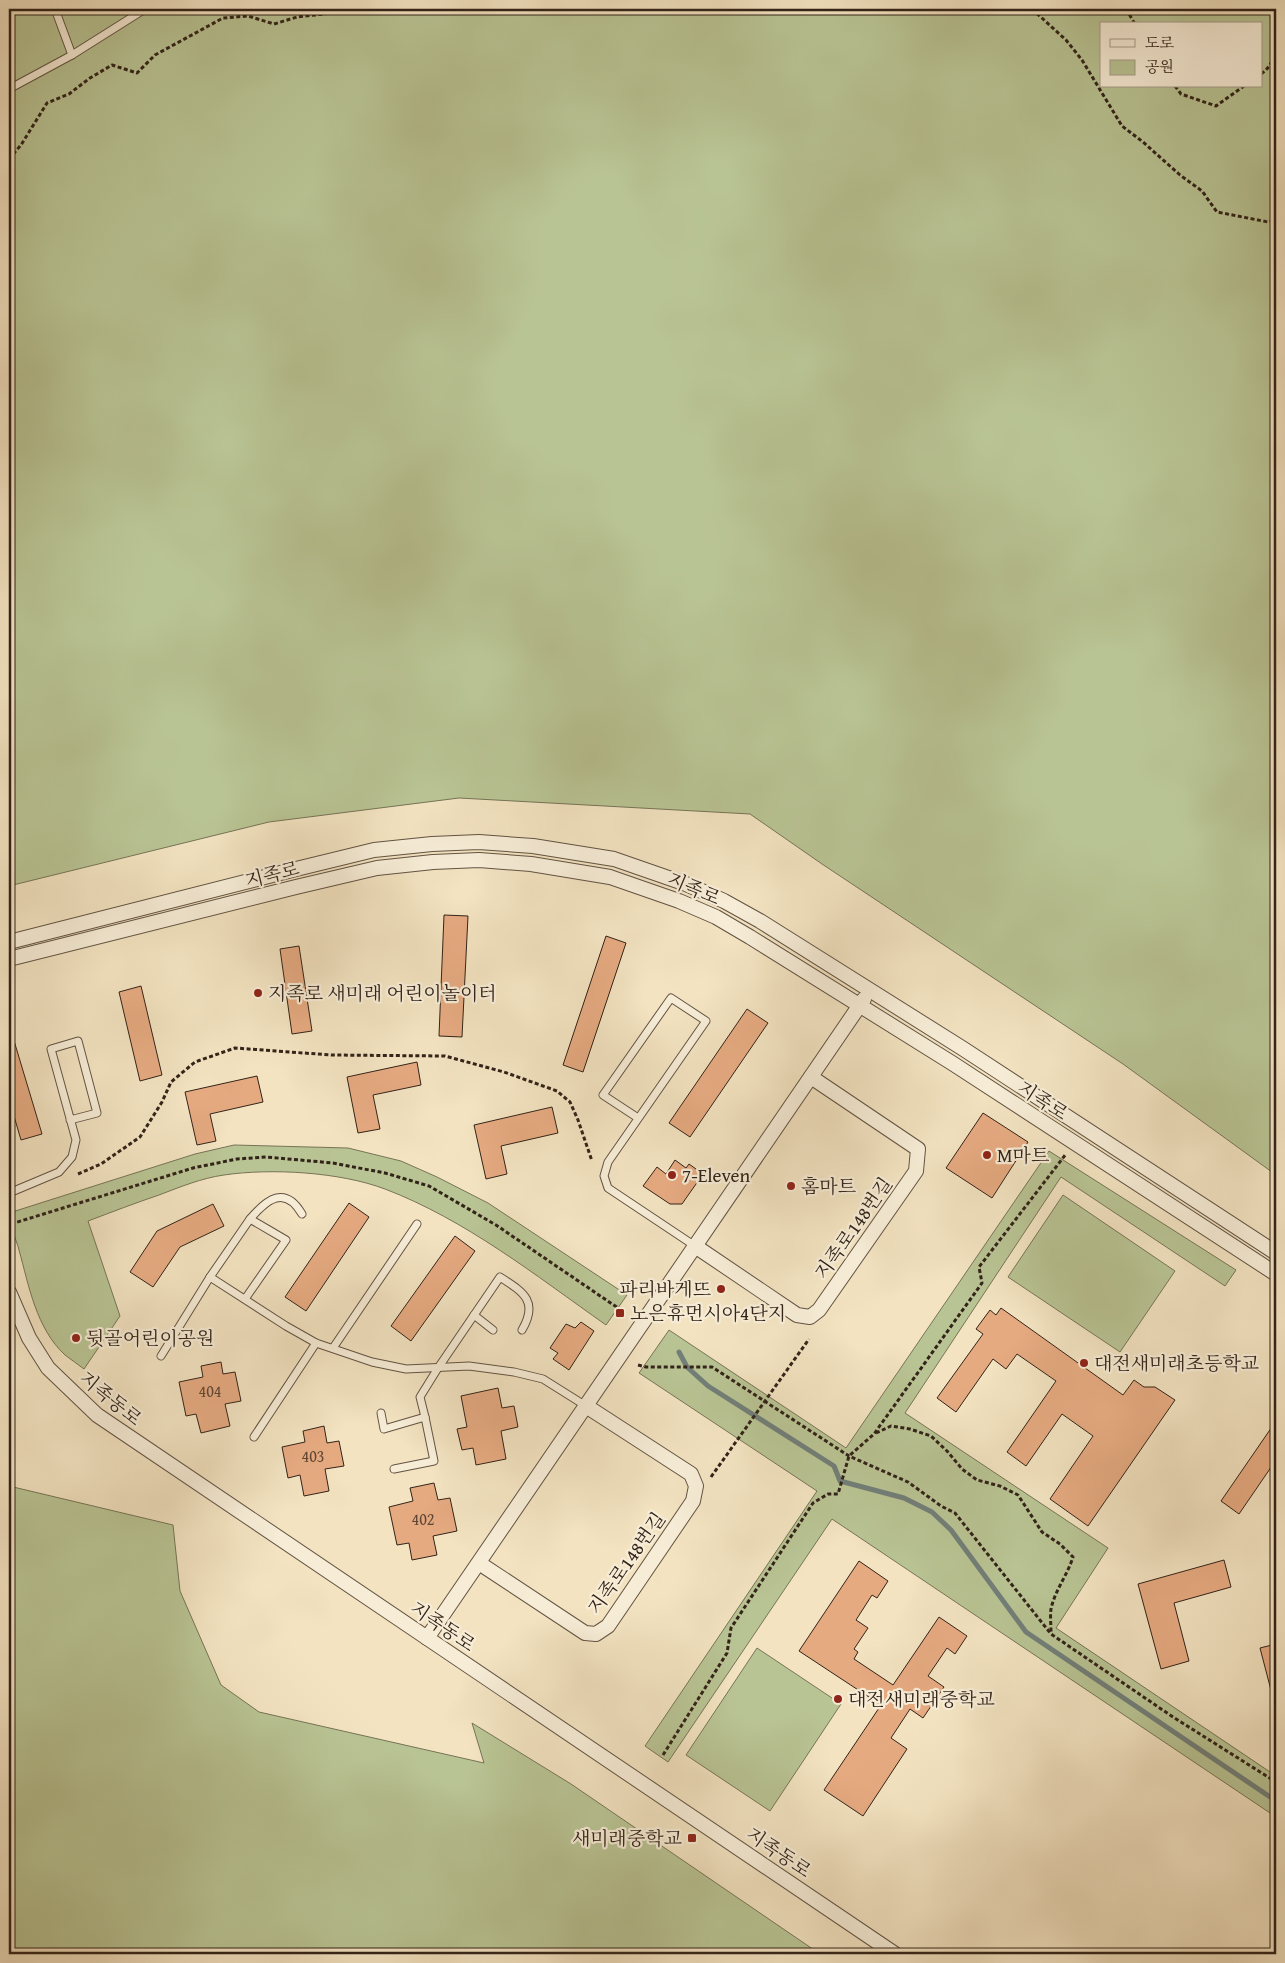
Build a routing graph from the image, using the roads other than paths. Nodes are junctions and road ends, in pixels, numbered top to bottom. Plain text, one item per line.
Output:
1 (55, 9) edge
2 (145, 9) edge
3 (72, 55) junction
4 (9, 89) edge
5 (9, 942) edge
6 (9, 959) edge
7 (870, 990) junction
8 (860, 1005) junction
9 (811, 1077) junction
10 (638, 1118) junction
11 (70, 1120) junction
12 (9, 1193) edge
13 (302, 1214) dead end
14 (250, 1219) junction
15 (417, 1224) dead end
16 (695, 1246) junction
17 (1276, 1253) edge
18 (1276, 1274) edge
19 (210, 1276) junction
20 (9, 1292) edge
21 (245, 1299) junction
22 (474, 1316) junction
23 (493, 1330) dead end
24 (522, 1330) dead end
25 (316, 1343) junction
26 (333, 1348) junction
27 (160, 1356) dead end
28 (438, 1368) junction
29 (586, 1406) junction
30 (381, 1413) dead end
31 (425, 1417) junction
32 (254, 1437) dead end
33 (394, 1469) dead end
34 (479, 1563) junction
35 (428, 1638) junction
36 (895, 1954) edge

1 - 3 lane
2 - 3 lane
3 - 4 lane
5 - 7 street, 지족로
6 - 8 street, 지족로
7 - 8 street
7 - 17 street, 지족로
8 - 9 street
8 - 18 street, 지족로
9 - 16 street
9 - 16 street, 지족로148번길
10 - 10 lane
10 - 16 lane
11 - 11 lane
11 - 12 lane
13 - 14 lane
14 - 19 lane
14 - 21 lane
15 - 26 lane
16 - 29 street
19 - 21 lane
19 - 27 lane
20 - 35 street, 지족동로
21 - 25 lane
22 - 23 lane
22 - 24 lane
22 - 28 lane
25 - 26 lane
25 - 32 lane
26 - 28 lane
28 - 29 lane
28 - 31 lane
29 - 34 street
29 - 34 street, 지족로148번길
30 - 31 lane
31 - 33 lane
34 - 35 street
35 - 36 street, 지족동로

